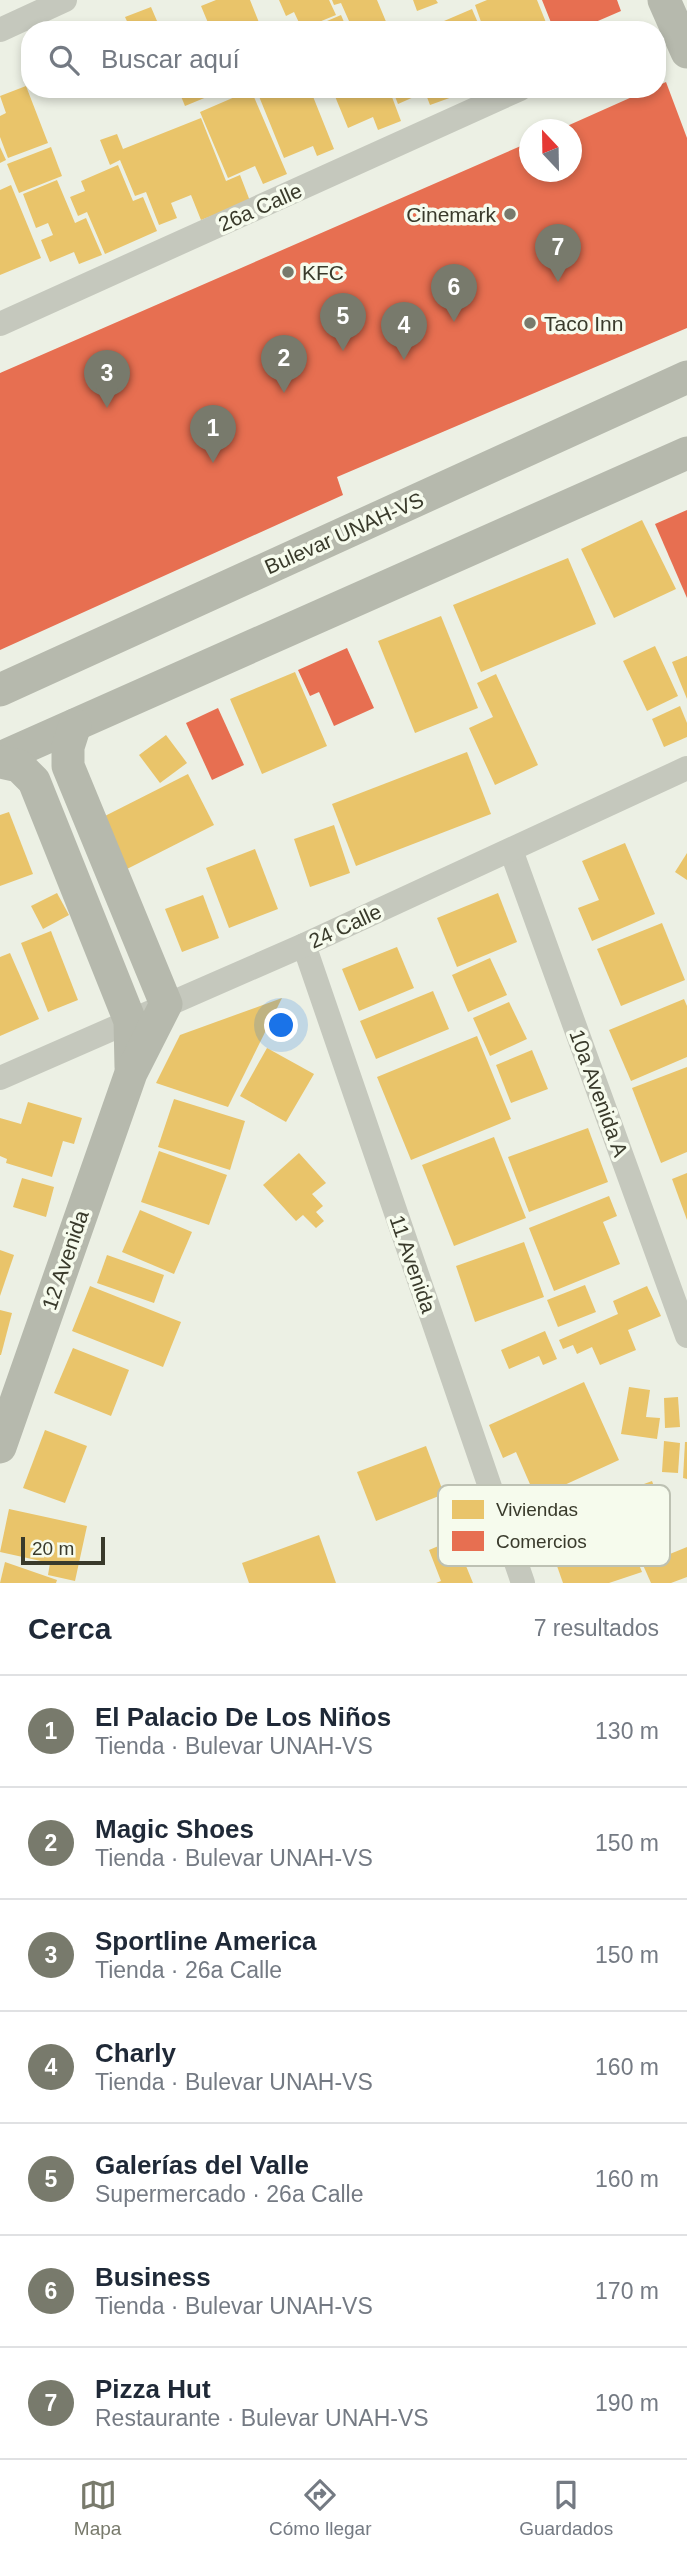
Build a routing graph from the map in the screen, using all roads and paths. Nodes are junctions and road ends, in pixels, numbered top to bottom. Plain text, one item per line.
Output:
1 (65, 0) edge
2 (669, 16) edge
3 (0, 30) edge
4 (687, 52) edge
5 (500, 98) edge
6 (0, 324) edge
7 (687, 377) edge
8 (687, 453) edge
9 (0, 690) edge
10 (75, 725) junction
11 (0, 760) edge
12 (687, 768) edge
13 (511, 850) junction
14 (304, 945) junction
15 (166, 1004) junction
16 (130, 1021) junction
17 (131, 1073) junction
18 (0, 1079) edge
19 (687, 1336) edge
20 (0, 1447) edge
21 (489, 1485) edge
22 (517, 1566) edge
23 (523, 1583) edge

1 - 3 street
2 - 4 main road
5 - 6 street, 26a Calle
7 - 9 main road, Bulevar UNAH-VS
8 - 10 main road
10 - 11 main road
10 - 15 main road
11 - 16 main road, 12 Avenida
12 - 13 street, 24 Calle
13 - 14 street, 24 Calle
13 - 19 street, 10a Avenida A
14 - 15 street, 24 Calle
14 - 21 street, 11 Avenida
15 - 16 street, 24 Calle
15 - 17 main road, 12 Avenida
16 - 17 main road, 12 Avenida
16 - 18 street, 24 Calle
17 - 20 main road, 12 Avenida
22 - 23 street, 11 Avenida

